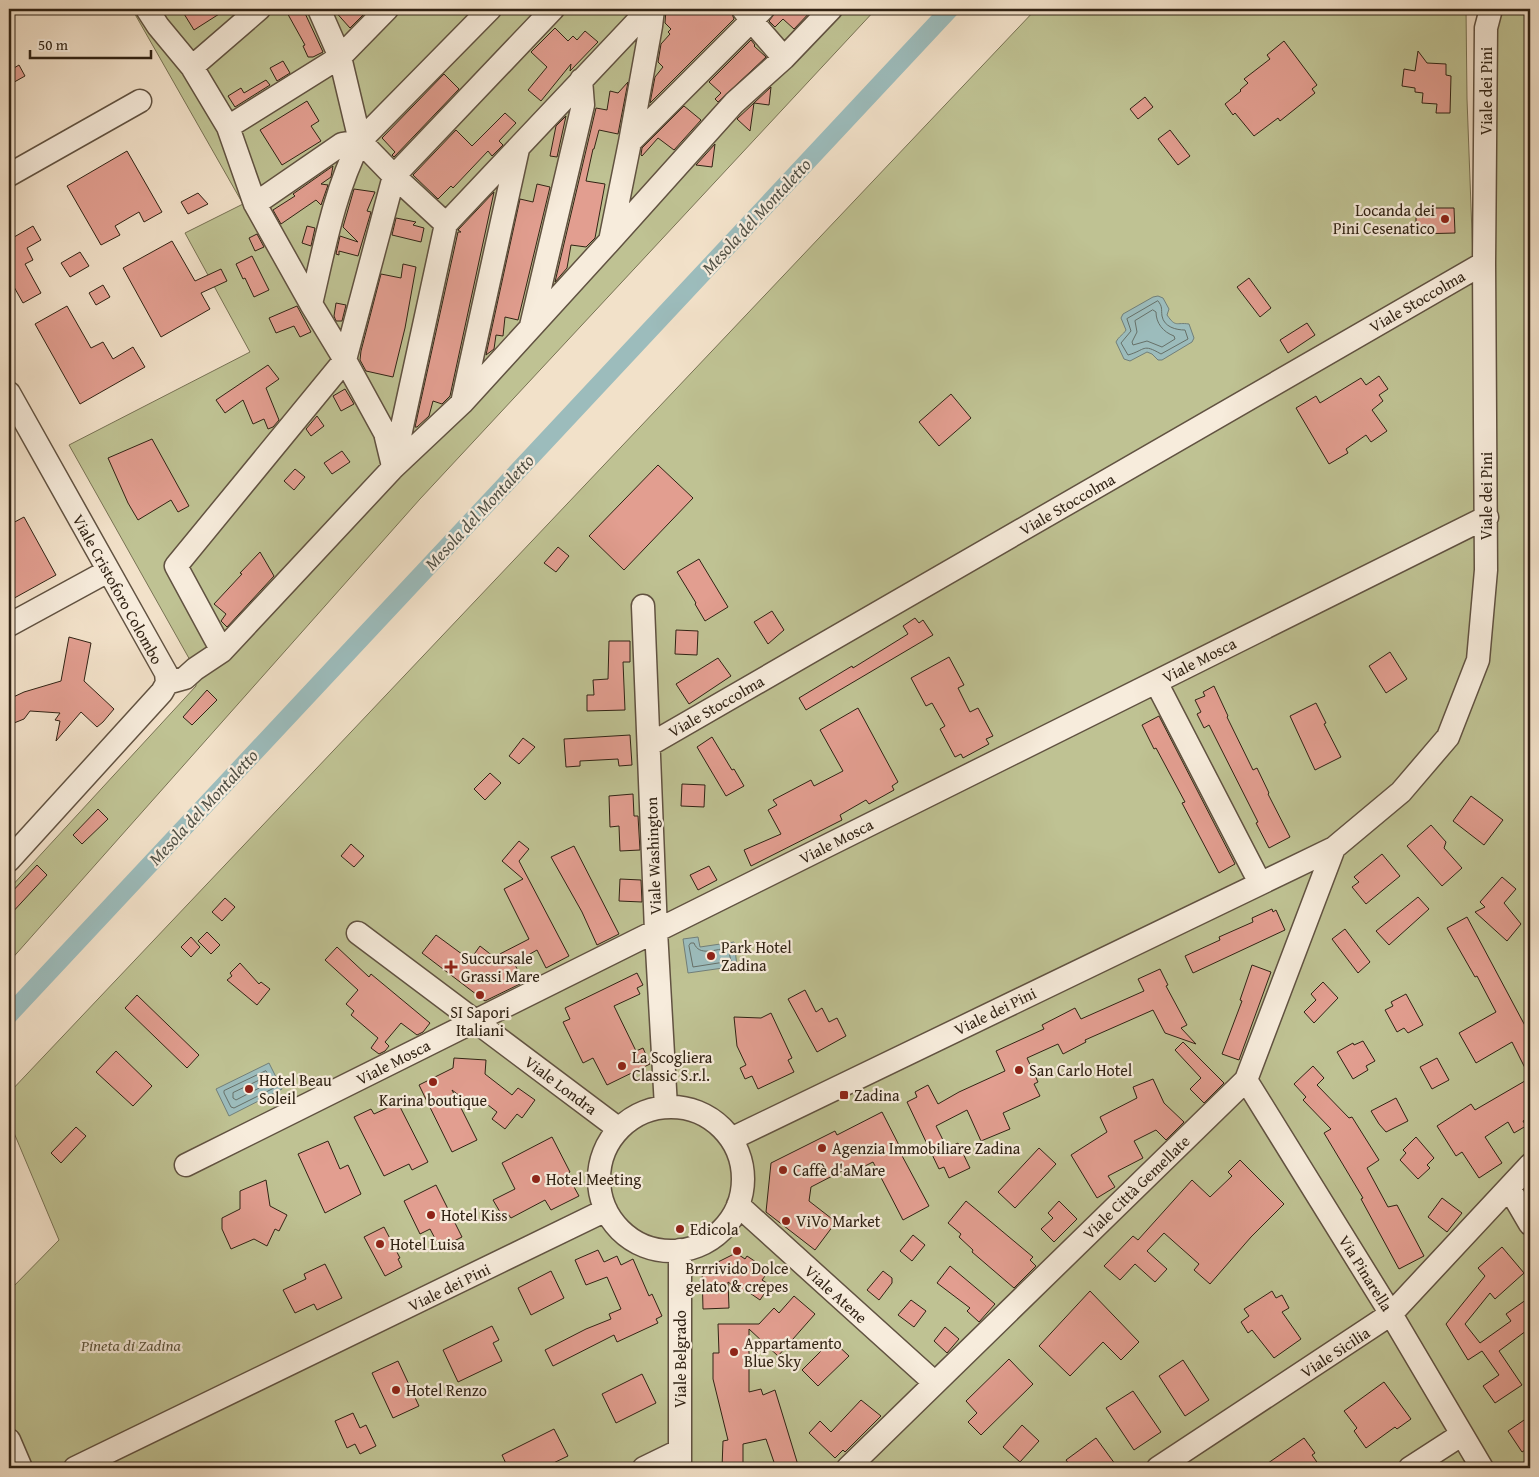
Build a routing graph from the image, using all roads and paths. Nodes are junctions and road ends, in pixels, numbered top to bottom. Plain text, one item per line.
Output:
1 (147, 9) edge
2 (259, 9) edge
3 (319, 9) edge
4 (387, 9) edge
5 (490, 9) edge
6 (554, 9) edge
7 (651, 9) edge
8 (831, 9) edge
9 (1490, 9) edge
10 (752, 13) edge
11 (340, 56) junction
12 (784, 58) junction
13 (192, 67) junction
14 (581, 80) junction
15 (140, 101) dead end
16 (228, 127) junction
17 (360, 141) junction
18 (630, 142) junction
19 (518, 148) junction
20 (9, 174) edge
21 (394, 176) junction
22 (255, 204) junction
23 (446, 224) junction
24 (609, 242) junction
25 (1484, 262) junction
26 (311, 304) junction
27 (531, 328) junction
28 (345, 360) junction
29 (9, 393) edge
30 (462, 403) junction
31 (393, 468) junction
32 (1487, 517) junction
33 (108, 571) junction
34 (643, 606) dead end
35 (9, 625) edge
36 (222, 651) junction
37 (1156, 682) junction
38 (167, 683) junction
39 (649, 745) junction
40 (1334, 848) junction
41 (9, 860) edge
42 (1260, 883) junction
43 (656, 931) junction
44 (358, 933) dead end
45 (476, 1020) junction
46 (1246, 1080) junction
47 (666, 1107) junction
48 (619, 1129) junction
49 (731, 1139) junction
50 (186, 1165) dead end
51 (1530, 1165) edge
52 (1508, 1188) junction
53 (738, 1205) junction
54 (606, 1210) junction
55 (1530, 1224) edge
56 (680, 1250) junction
57 (1391, 1314) junction
58 (934, 1383) junction
59 (1461, 1435) junction
60 (9, 1440) edge
61 (679, 1460) edge
62 (21, 1468) edge
63 (75, 1468) edge
64 (644, 1468) edge
65 (848, 1468) edge
66 (1158, 1468) edge
67 (1410, 1468) edge
68 (1482, 1468) edge

1 - 13 street
2 - 13 street
3 - 11 street
4 - 11 street
5 - 17 street
6 - 21 street
7 - 14 street
7 - 18 street
8 - 12 street
9 - 25 street, Viale dei Pini
10 - 12 street
10 - 18 street
11 - 16 street
11 - 17 street
12 - 24 street
13 - 16 street
14 - 19 street
14 - 27 street
15 - 20 street
16 - 22 street
17 - 21 street
17 - 22 street
17 - 26 street
18 - 24 street
19 - 23 street
19 - 30 street
21 - 23 street
21 - 28 street
22 - 26 street
23 - 31 street
24 - 27 street
25 - 32 street, Viale dei Pini
25 - 39 street, Viale Stoccolma
26 - 28 street
27 - 30 street
28 - 31 street
28 - 36 street
29 - 33 street, Viale Cristoforo Colombo
30 - 31 street
31 - 36 street
32 - 37 street, Viale Mosca
32 - 40 street, Viale dei Pini
33 - 35 street
33 - 38 street, Viale Cristoforo Colombo
34 - 39 street, Viale Washington
36 - 38 street
37 - 42 street
37 - 43 street, Viale Mosca
38 - 41 street, Viale Cristoforo Colombo
39 - 43 street, Viale Washington
40 - 42 street, Viale dei Pini
40 - 46 street, Viale Città Gemellate
42 - 49 street, Viale dei Pini
43 - 45 street, Viale Mosca
43 - 47 street, Viale Washington
44 - 45 street, Viale Londra
45 - 48 street, Viale Londra
45 - 50 street, Viale Mosca
46 - 57 street, Via Pinarella
46 - 58 street, Viale Città Gemellate
47 - 48 street
47 - 49 street
48 - 54 street
49 - 53 street
51 - 52 street, Viale Sicilia
52 - 55 street
52 - 57 street, Viale Sicilia
53 - 56 street
53 - 58 street, Viale Atene
54 - 56 street
54 - 63 street, Viale dei Pini
56 - 61 street, Viale Belgrado
57 - 59 street, Via Pinarella
57 - 66 street, Viale Sicilia
58 - 65 street, Viale Città Gemellate
59 - 67 street
59 - 68 street, Via Pinarella
60 - 62 street
61 - 64 street

